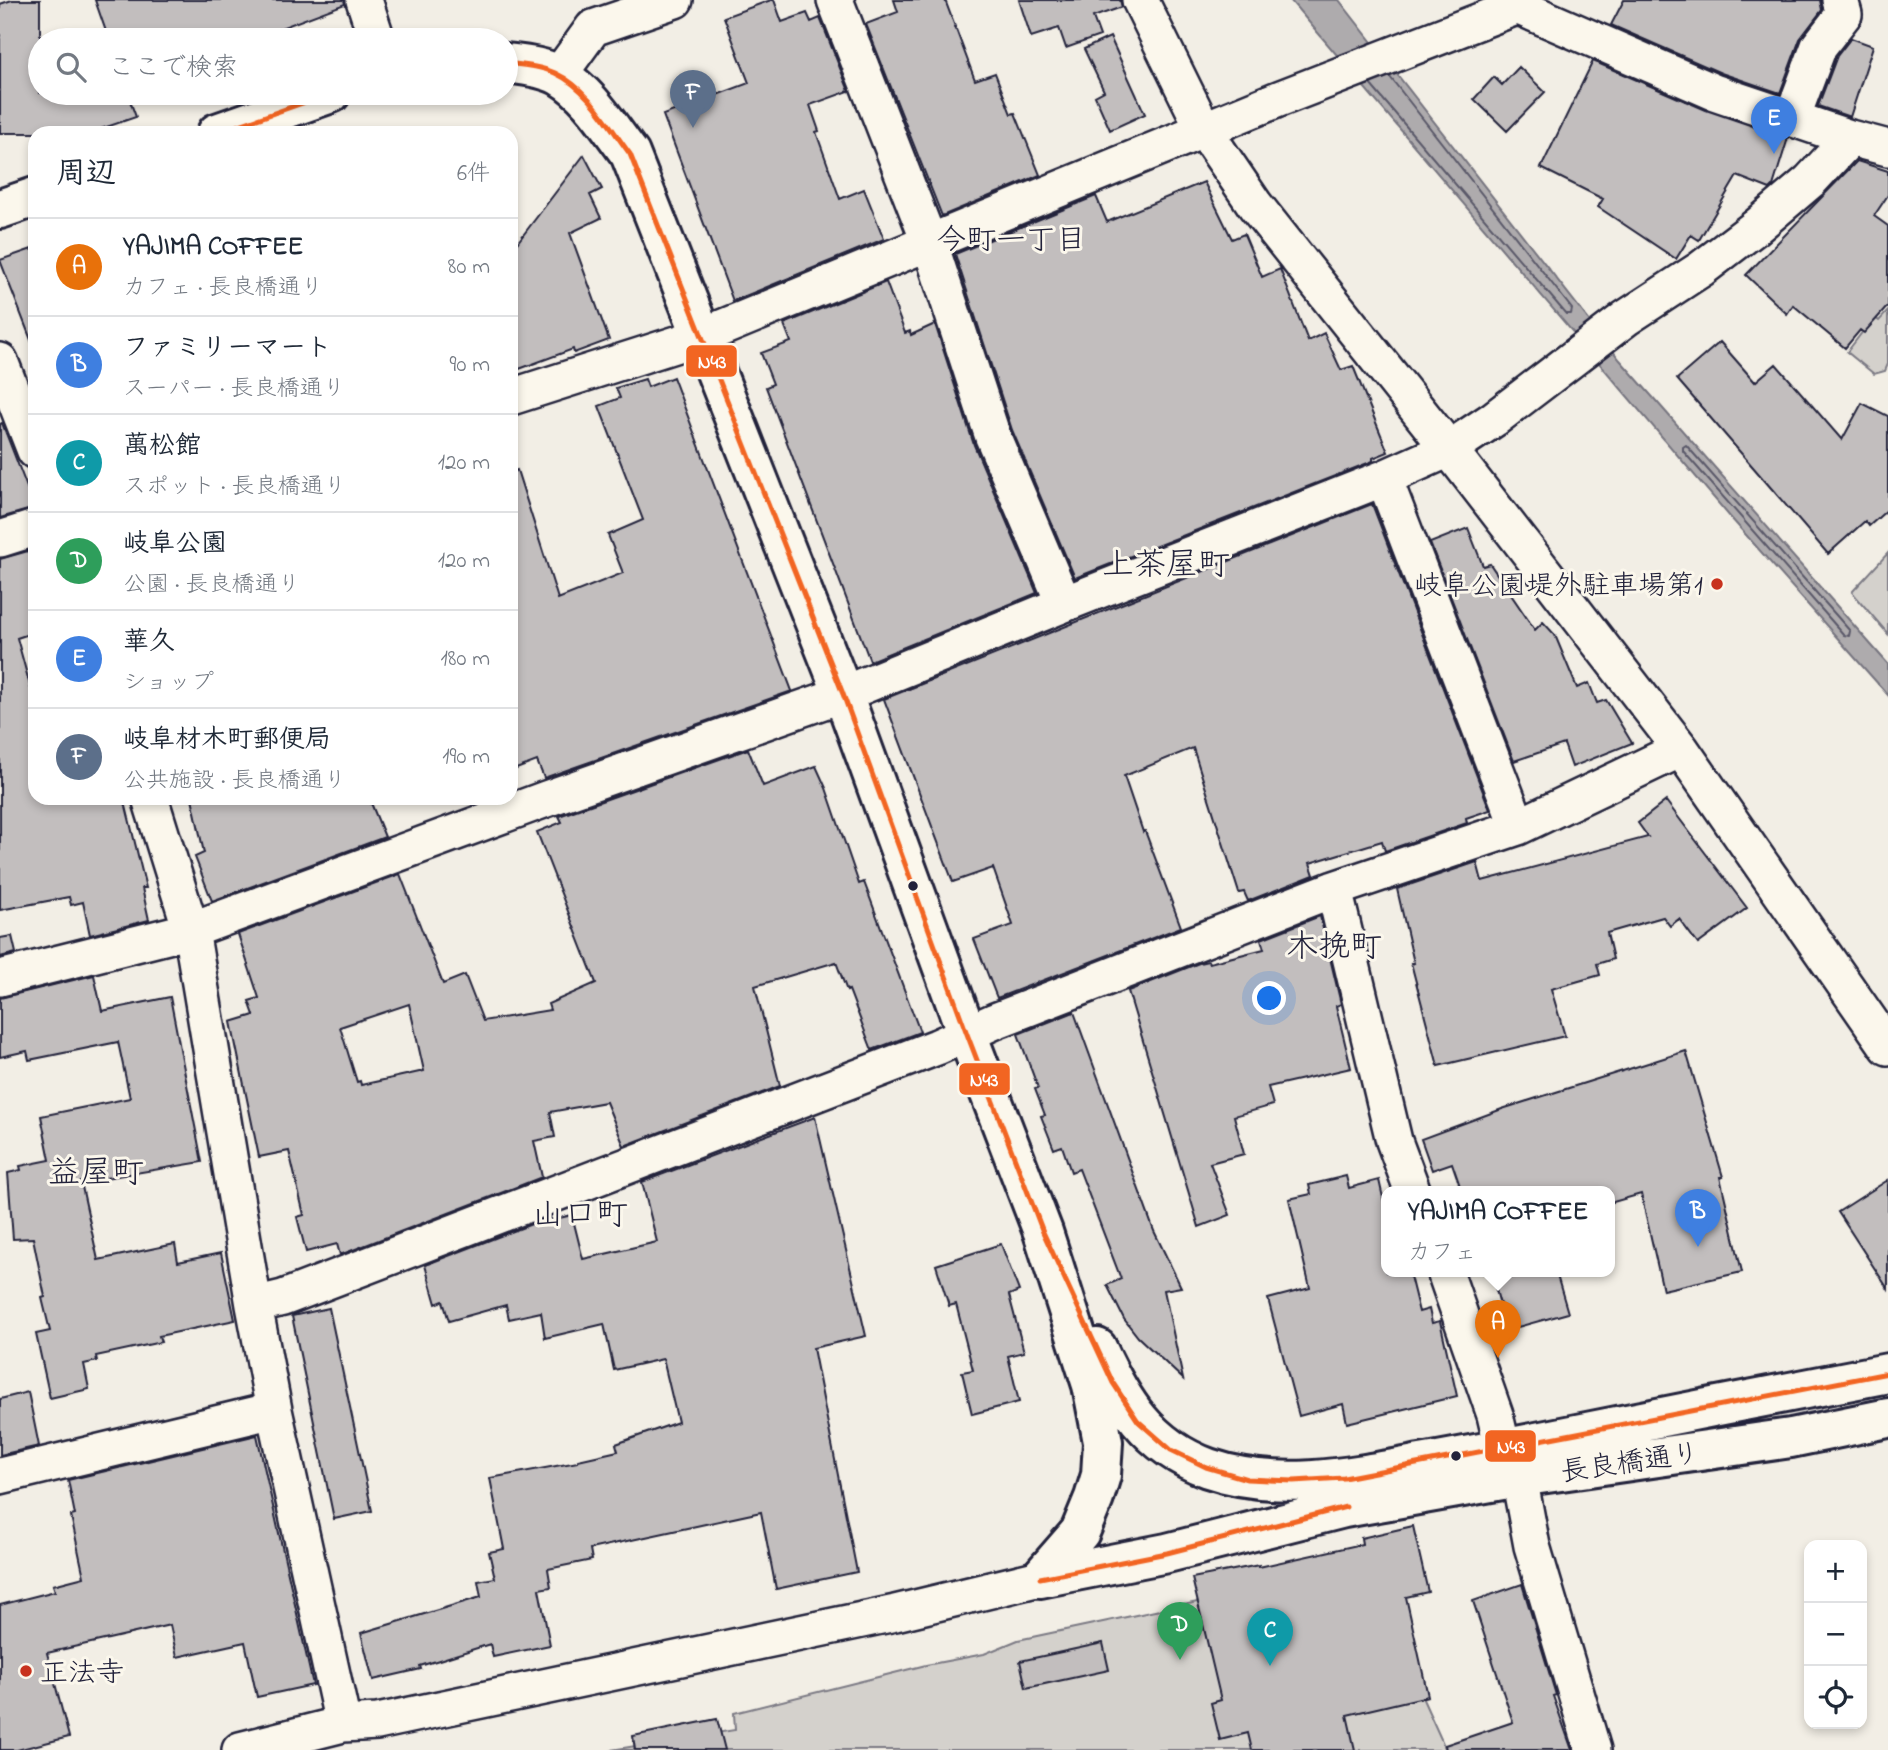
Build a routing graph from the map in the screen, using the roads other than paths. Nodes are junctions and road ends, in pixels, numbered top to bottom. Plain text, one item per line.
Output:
1 (364, 0) edge
2 (675, 0) edge
3 (835, 0) edge
4 (1140, 0) edge
5 (1840, 0) edge
6 (1510, 3) edge
7 (373, 28) edge
8 (518, 65) edge
9 (559, 75) junction
10 (296, 105) edge
11 (1792, 118) junction
12 (236, 126) edge
13 (1205, 130) junction
14 (1850, 138) junction
15 (1888, 148) edge
16 (28, 199) edge
17 (0, 209) edge
18 (930, 244) junction
19 (702, 336) junction
20 (0, 361) edge
21 (518, 395) edge
22 (28, 433) edge
23 (1448, 449) junction
24 (1384, 478) junction
25 (28, 530) edge
26 (0, 539) edge
27 (1064, 604) junction
28 (843, 694) junction
29 (1681, 748) junction
30 (152, 805) edge
31 (1518, 827) junction
32 (1334, 889) junction
33 (191, 930) junction
34 (0, 978) edge
35 (967, 1034) junction
36 (1888, 1047) edge
37 (1411, 1186) edge
38 (1042, 1232) junction
39 (1447, 1277) edge
40 (254, 1305) junction
41 (1888, 1373) edge
42 (274, 1410) junction
43 (1888, 1418) edge
44 (1511, 1463) junction
45 (0, 1476) edge
46 (1040, 1578) junction
47 (368, 1732) edge
48 (240, 1750) edge
49 (1593, 1750) edge

1 - 7 street
2 - 9 street
3 - 18 street
4 - 13 street
5 - 11 street
6 - 11 street
6 - 13 street
8 - 9 highway, 長良橋通り
9 - 19 highway, 長良橋通り
10 - 12 highway
11 - 14 street
13 - 18 street
13 - 23 street
14 - 15 street
14 - 23 street
16 - 17 highway
18 - 19 street
18 - 27 street
19 - 21 street
19 - 28 highway, 長良橋通り
20 - 22 street
23 - 24 street
23 - 29 street
24 - 27 street
24 - 31 street
25 - 26 street
27 - 28 street
28 - 33 street
28 - 35 highway, 長良橋通り
29 - 31 street
29 - 36 street
30 - 33 street
31 - 32 street
32 - 35 street
32 - 37 street
33 - 34 street
33 - 40 street
35 - 38 highway, 長良橋通り
35 - 40 street
38 - 44 highway, 長良橋通り
38 - 46 highway, 長良橋通り
39 - 44 street
40 - 42 street
41 - 44 highway, 長良橋通り
42 - 45 street
42 - 47 street
43 - 44 highway, 長良橋通り
44 - 46 highway, 長良橋通り
44 - 49 street
46 - 47 street
47 - 48 street

